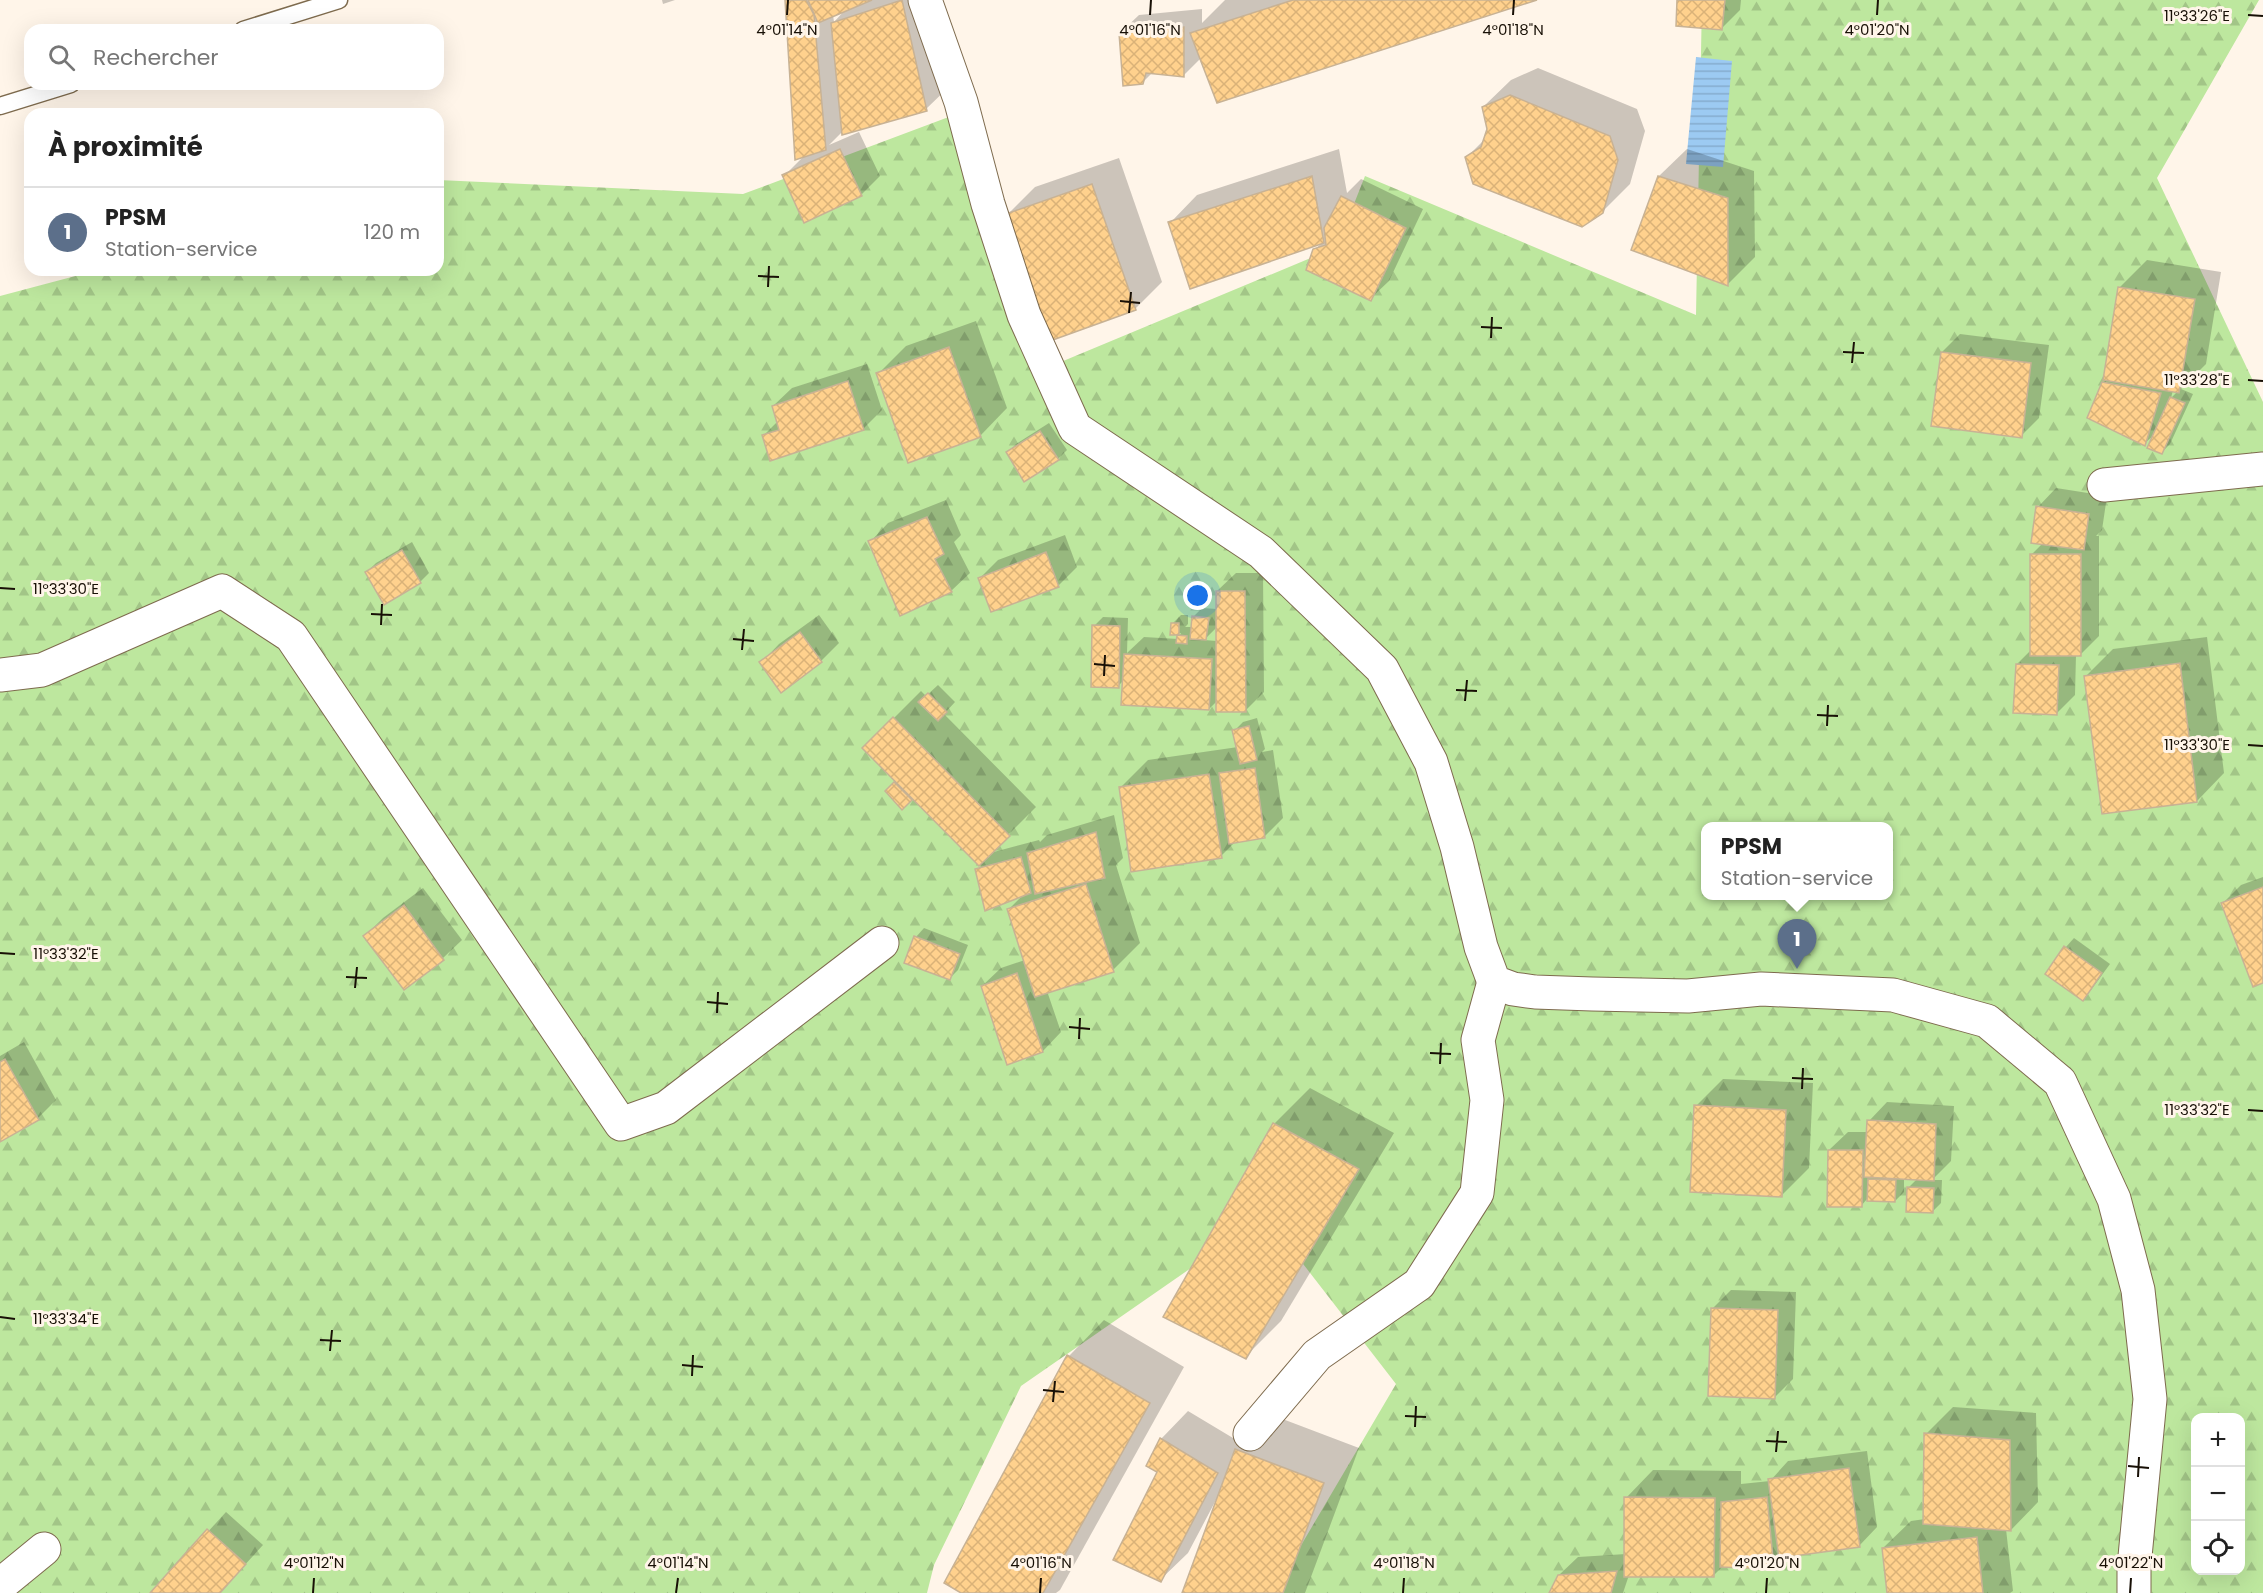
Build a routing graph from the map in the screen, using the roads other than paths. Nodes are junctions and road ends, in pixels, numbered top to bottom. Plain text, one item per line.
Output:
1 (339, 0) edge
2 (926, 0) edge
3 (262, 24) edge
4 (52, 90) edge
5 (0, 106) edge
6 (2263, 469) edge
7 (2104, 484) dead end
8 (0, 675) edge
9 (882, 944) dead end
10 (1494, 982) junction
11 (1250, 1434) dead end
12 (44, 1549) dead end
13 (0, 1585) edge
14 (2134, 1593) edge

1 - 3 lane
2 - 10 street
4 - 5 lane
6 - 7 street
8 - 9 street
10 - 11 street
10 - 14 street
12 - 13 street

